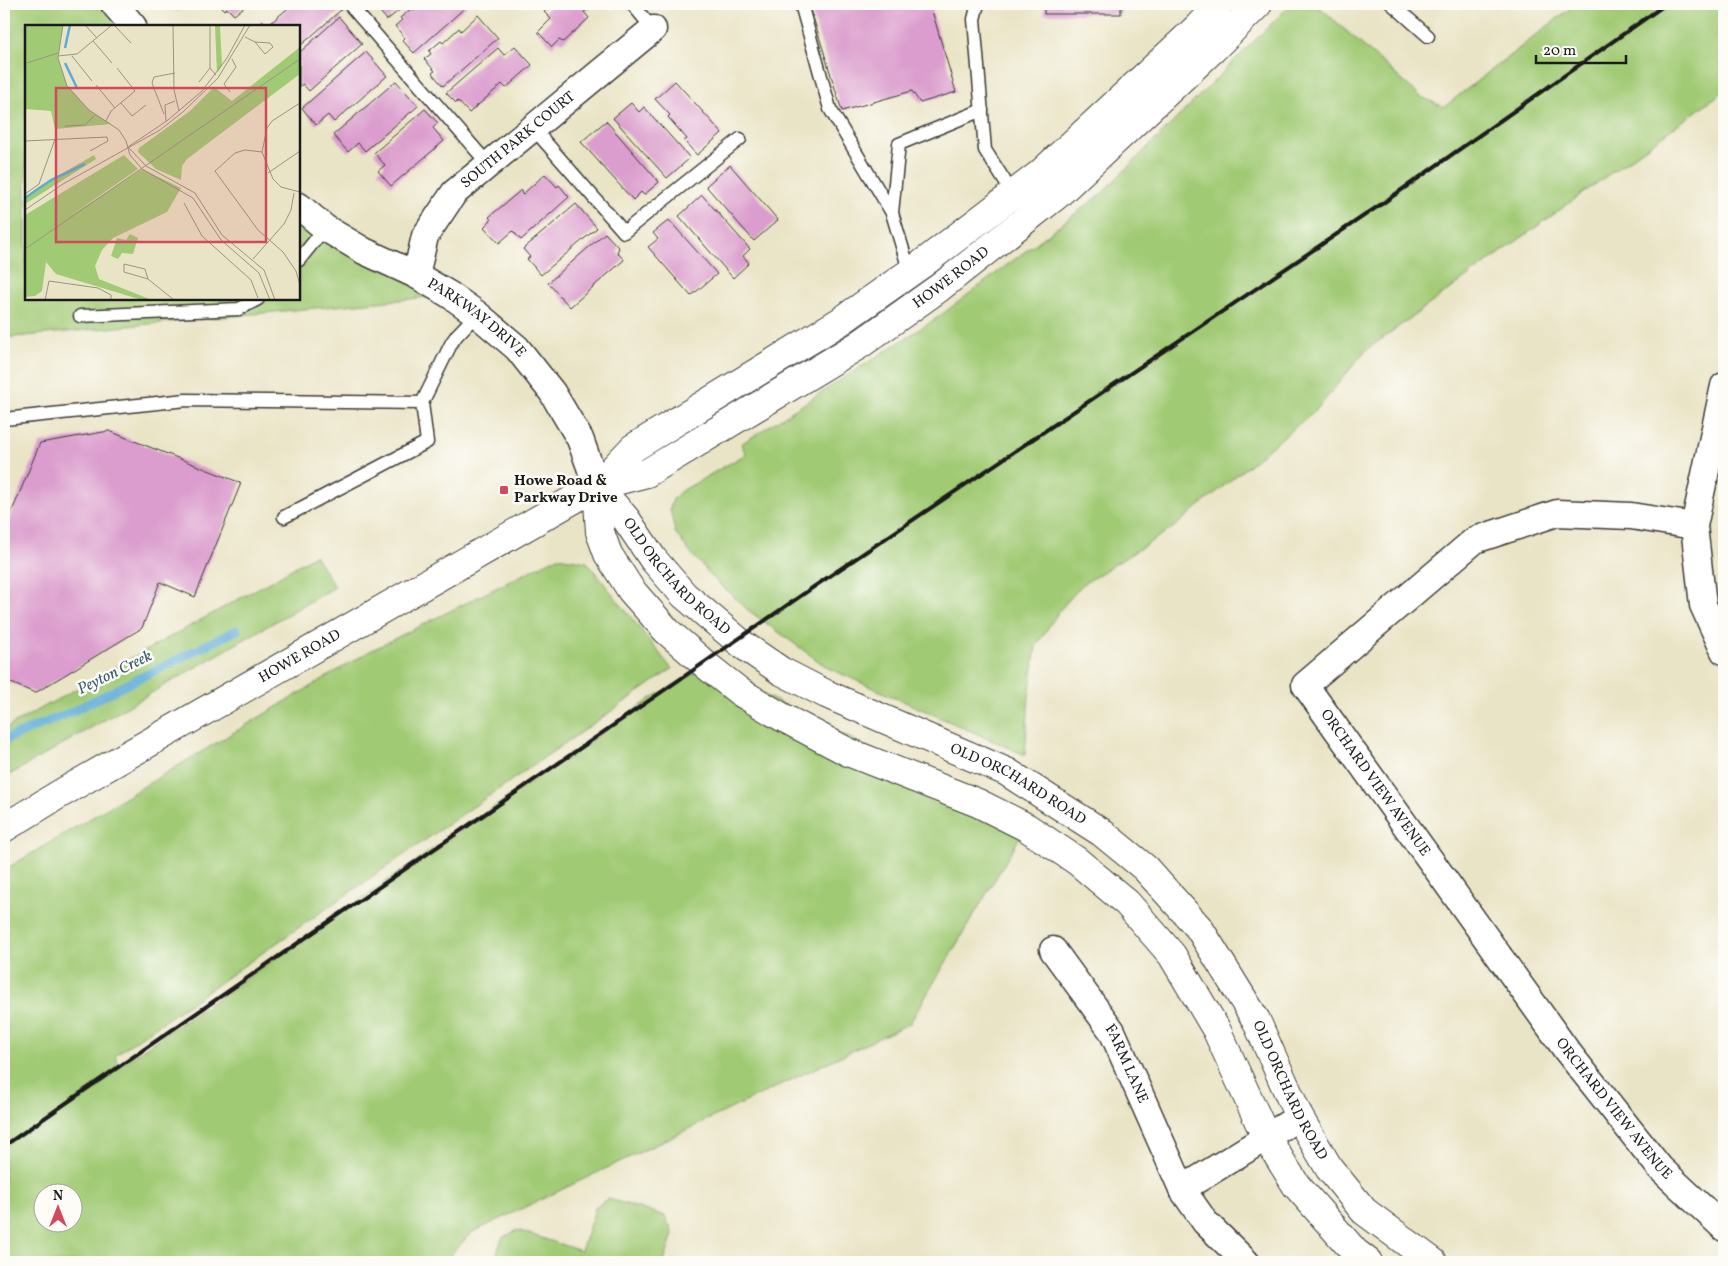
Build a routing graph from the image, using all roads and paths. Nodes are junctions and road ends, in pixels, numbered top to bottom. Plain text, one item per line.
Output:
1 (114, 4) edge
2 (349, 4) edge
3 (632, 4) edge
4 (801, 4) edge
5 (978, 4) edge
6 (1219, 4) edge
7 (1258, 4) edge
8 (1392, 4) edge
9 (132, 25) edge
10 (653, 30) joint
11 (1428, 36) dead end
12 (982, 110) junction
13 (533, 128) junction
14 (740, 139) dead end
15 (488, 165) junction
16 (1013, 194) junction
17 (300, 207) edge
18 (892, 214) junction
19 (325, 228) junction
20 (300, 259) edge
21 (910, 273) junction
22 (416, 275) junction
23 (256, 300) edge
24 (477, 314) junction
25 (80, 316) dead end
26 (1724, 386) edge
27 (422, 404) junction
28 (4, 419) edge
29 (597, 486) junction
30 (284, 517) dead end
31 (1694, 526) junction
32 (1724, 651) edge
33 (4, 828) edge
34 (1053, 950) dead end
35 (1299, 1117) junction
36 (1266, 1137) junction
37 (1182, 1188) junction
38 (1724, 1228) edge
39 (1246, 1262) edge
40 (1368, 1262) edge
41 (1433, 1262) edge

1 - 9 street
2 - 15 lane
3 - 10 lane
4 - 18 lane
5 - 12 lane
6 - 16 street, HOWE ROAD
7 - 29 street, HOWE ROAD
8 - 11 lane
10 - 13 street, SOUTH PARK COURT
12 - 16 lane
12 - 18 lane
13 - 14 lane
13 - 15 street, SOUTH PARK COURT
15 - 22 street, SOUTH PARK COURT
16 - 21 street, HOWE ROAD
17 - 19 street, PARKWAY DRIVE
18 - 21 lane
19 - 20 lane
19 - 22 street, PARKWAY DRIVE
21 - 29 street, HOWE ROAD
22 - 24 street, PARKWAY DRIVE
23 - 25 lane
24 - 27 lane
24 - 29 street, PARKWAY DRIVE
26 - 31 street
27 - 28 lane
27 - 30 lane
29 - 33 street, HOWE ROAD
29 - 35 street, OLD ORCHARD ROAD
29 - 36 street, OLD ORCHARD ROAD
31 - 32 street
31 - 38 street, ORCHARD VIEW AVENUE
34 - 37 street, FARM LANE
35 - 36 street
35 - 41 street, OLD ORCHARD ROAD
36 - 37 street
36 - 40 street, OLD ORCHARD ROAD
37 - 39 street, FARM LANE

